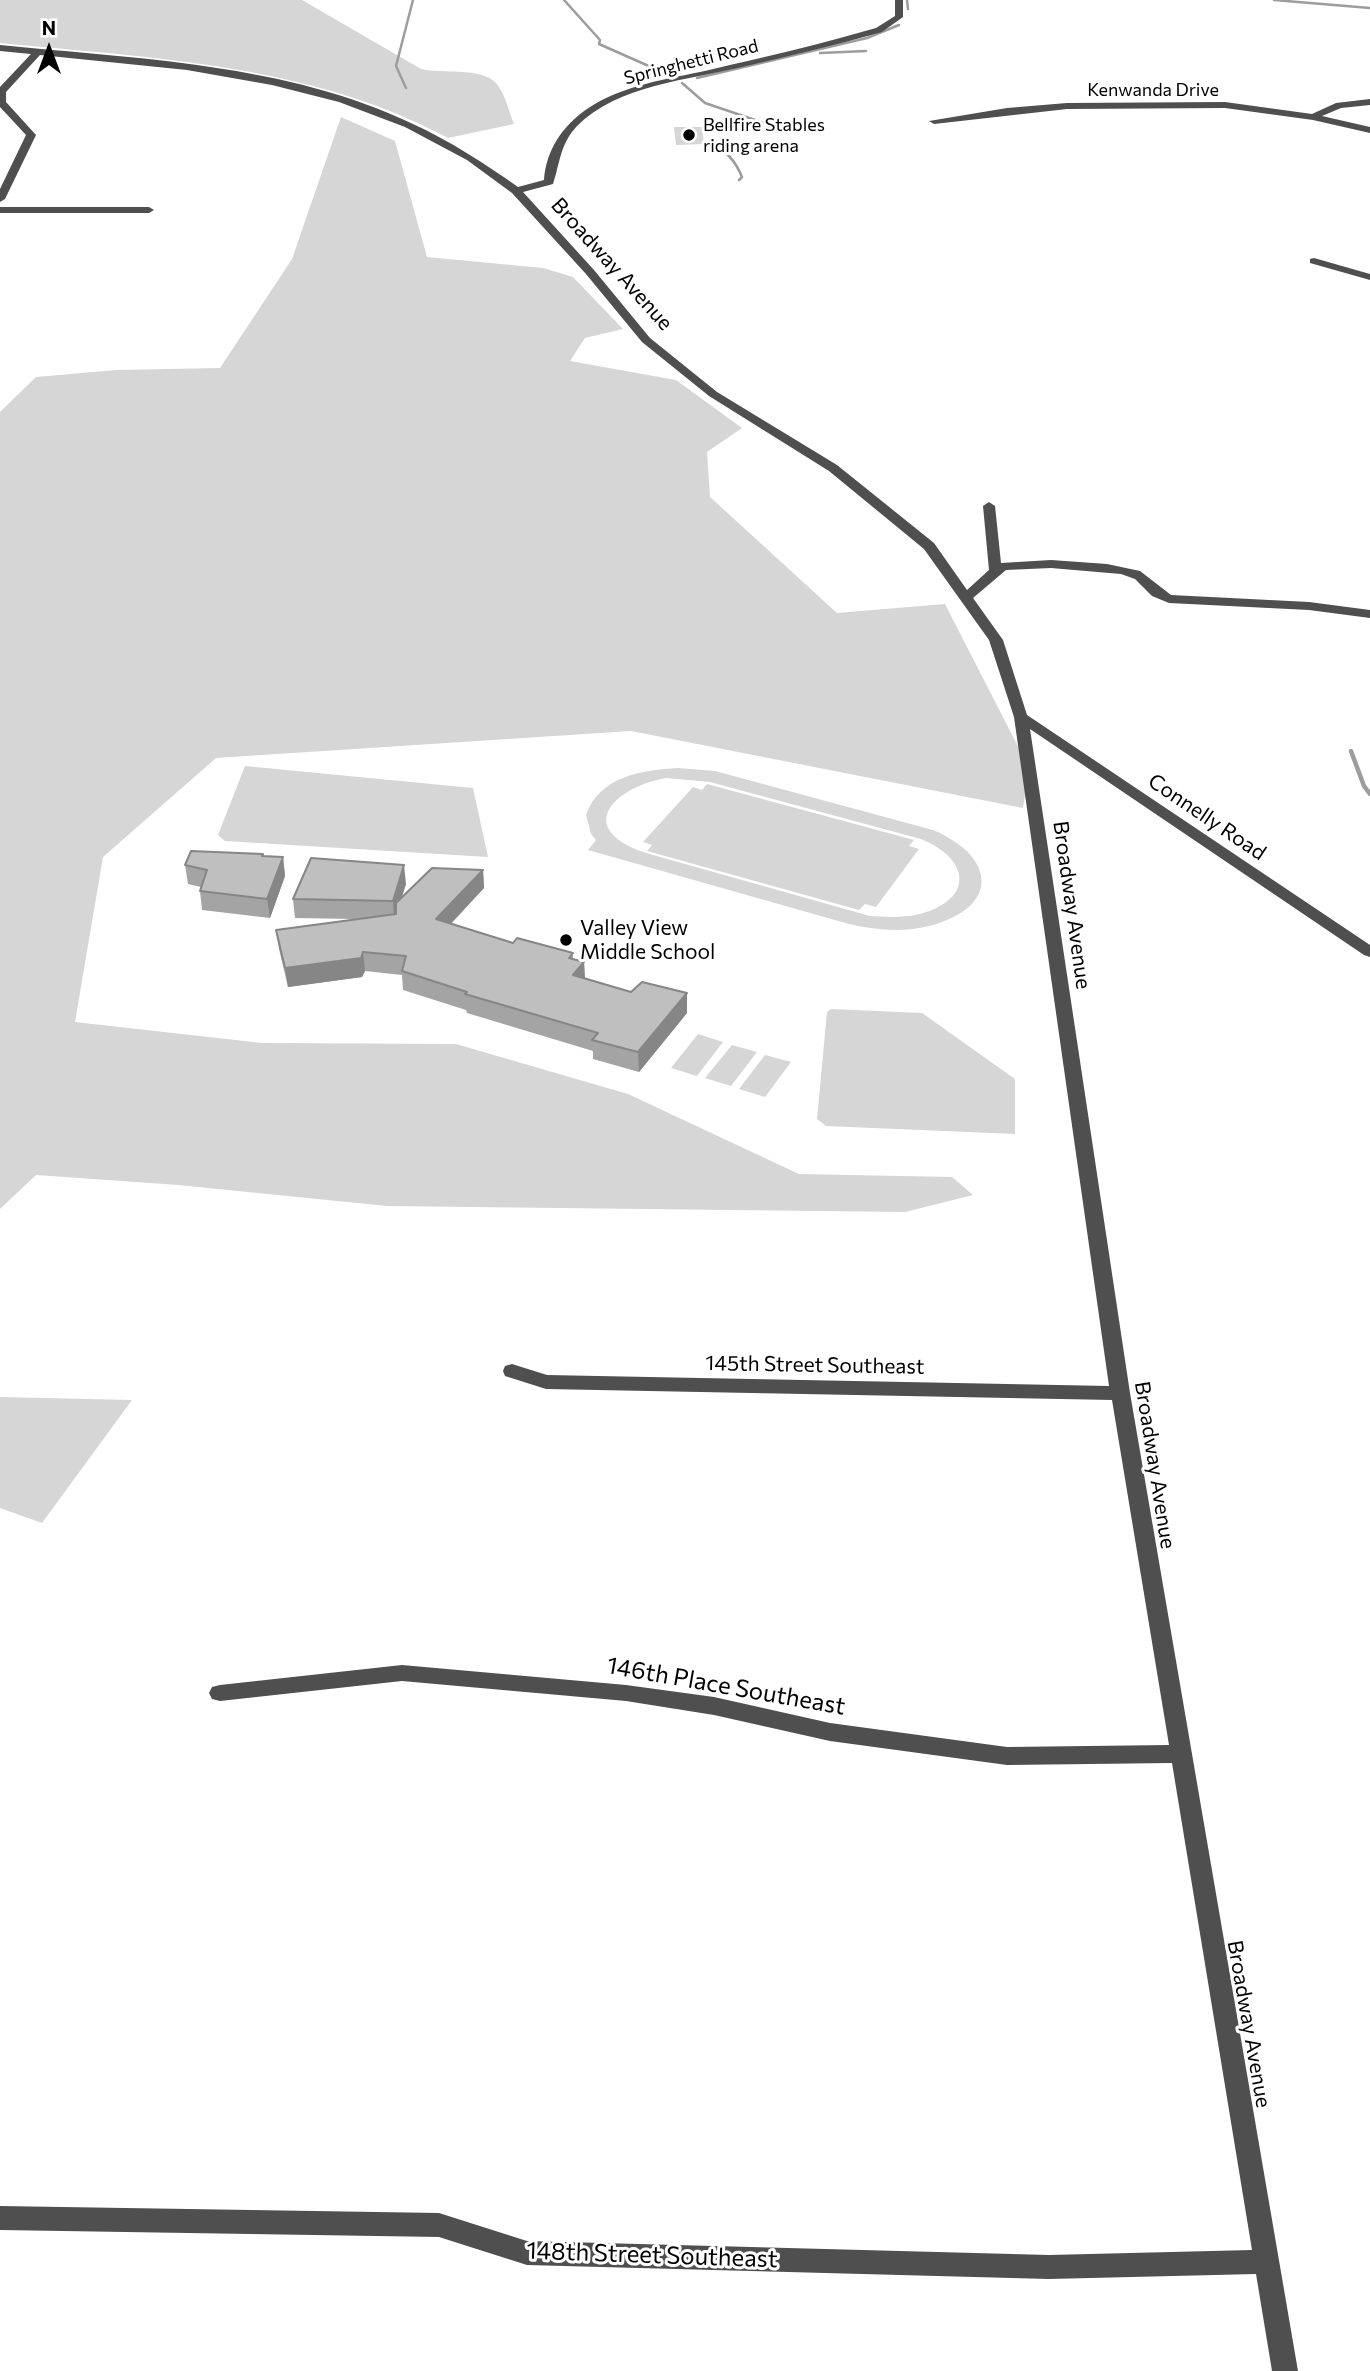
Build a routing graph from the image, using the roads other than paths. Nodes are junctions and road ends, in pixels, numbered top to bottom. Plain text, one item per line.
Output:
1 (898, 0) edge
2 (0, 48) edge
3 (38, 52) junction
4 (1370, 102) edge
5 (1313, 117) junction
6 (934, 121) dead end
7 (1370, 130) edge
8 (516, 191) junction
9 (0, 199) edge
10 (0, 210) edge
11 (149, 210) dead end
12 (1314, 261) dead end
13 (1370, 277) edge
14 (989, 506) dead end
15 (995, 569) junction
16 (967, 596) junction
17 (1370, 614) edge
18 (1021, 717) junction
19 (1370, 952) edge
20 (512, 1371) dead end
21 (1120, 1393) junction
22 (220, 1693) dead end
23 (1181, 1754) junction
24 (0, 2218) edge
25 (1266, 2262) junction
26 (1285, 2371) edge

1 - 8 street, Springhetti Road
2 - 3 street, Broadway Avenue
3 - 8 street, Broadway Avenue
3 - 9 street
4 - 5 street
5 - 6 street, Kenwanda Drive
5 - 7 street, Kenwanda Drive
8 - 16 street, Broadway Avenue
10 - 11 street
12 - 13 street
14 - 15 street
15 - 16 street
15 - 17 street
16 - 18 street, Broadway Avenue
18 - 19 street, Connelly Road
18 - 21 street, Broadway Avenue
20 - 21 street, 145th Street Southeast
21 - 23 street, Broadway Avenue
22 - 23 street, 146th Place Southeast
23 - 25 street, Broadway Avenue
24 - 25 street, 148th Street Southeast
25 - 26 street, Broadway Avenue

